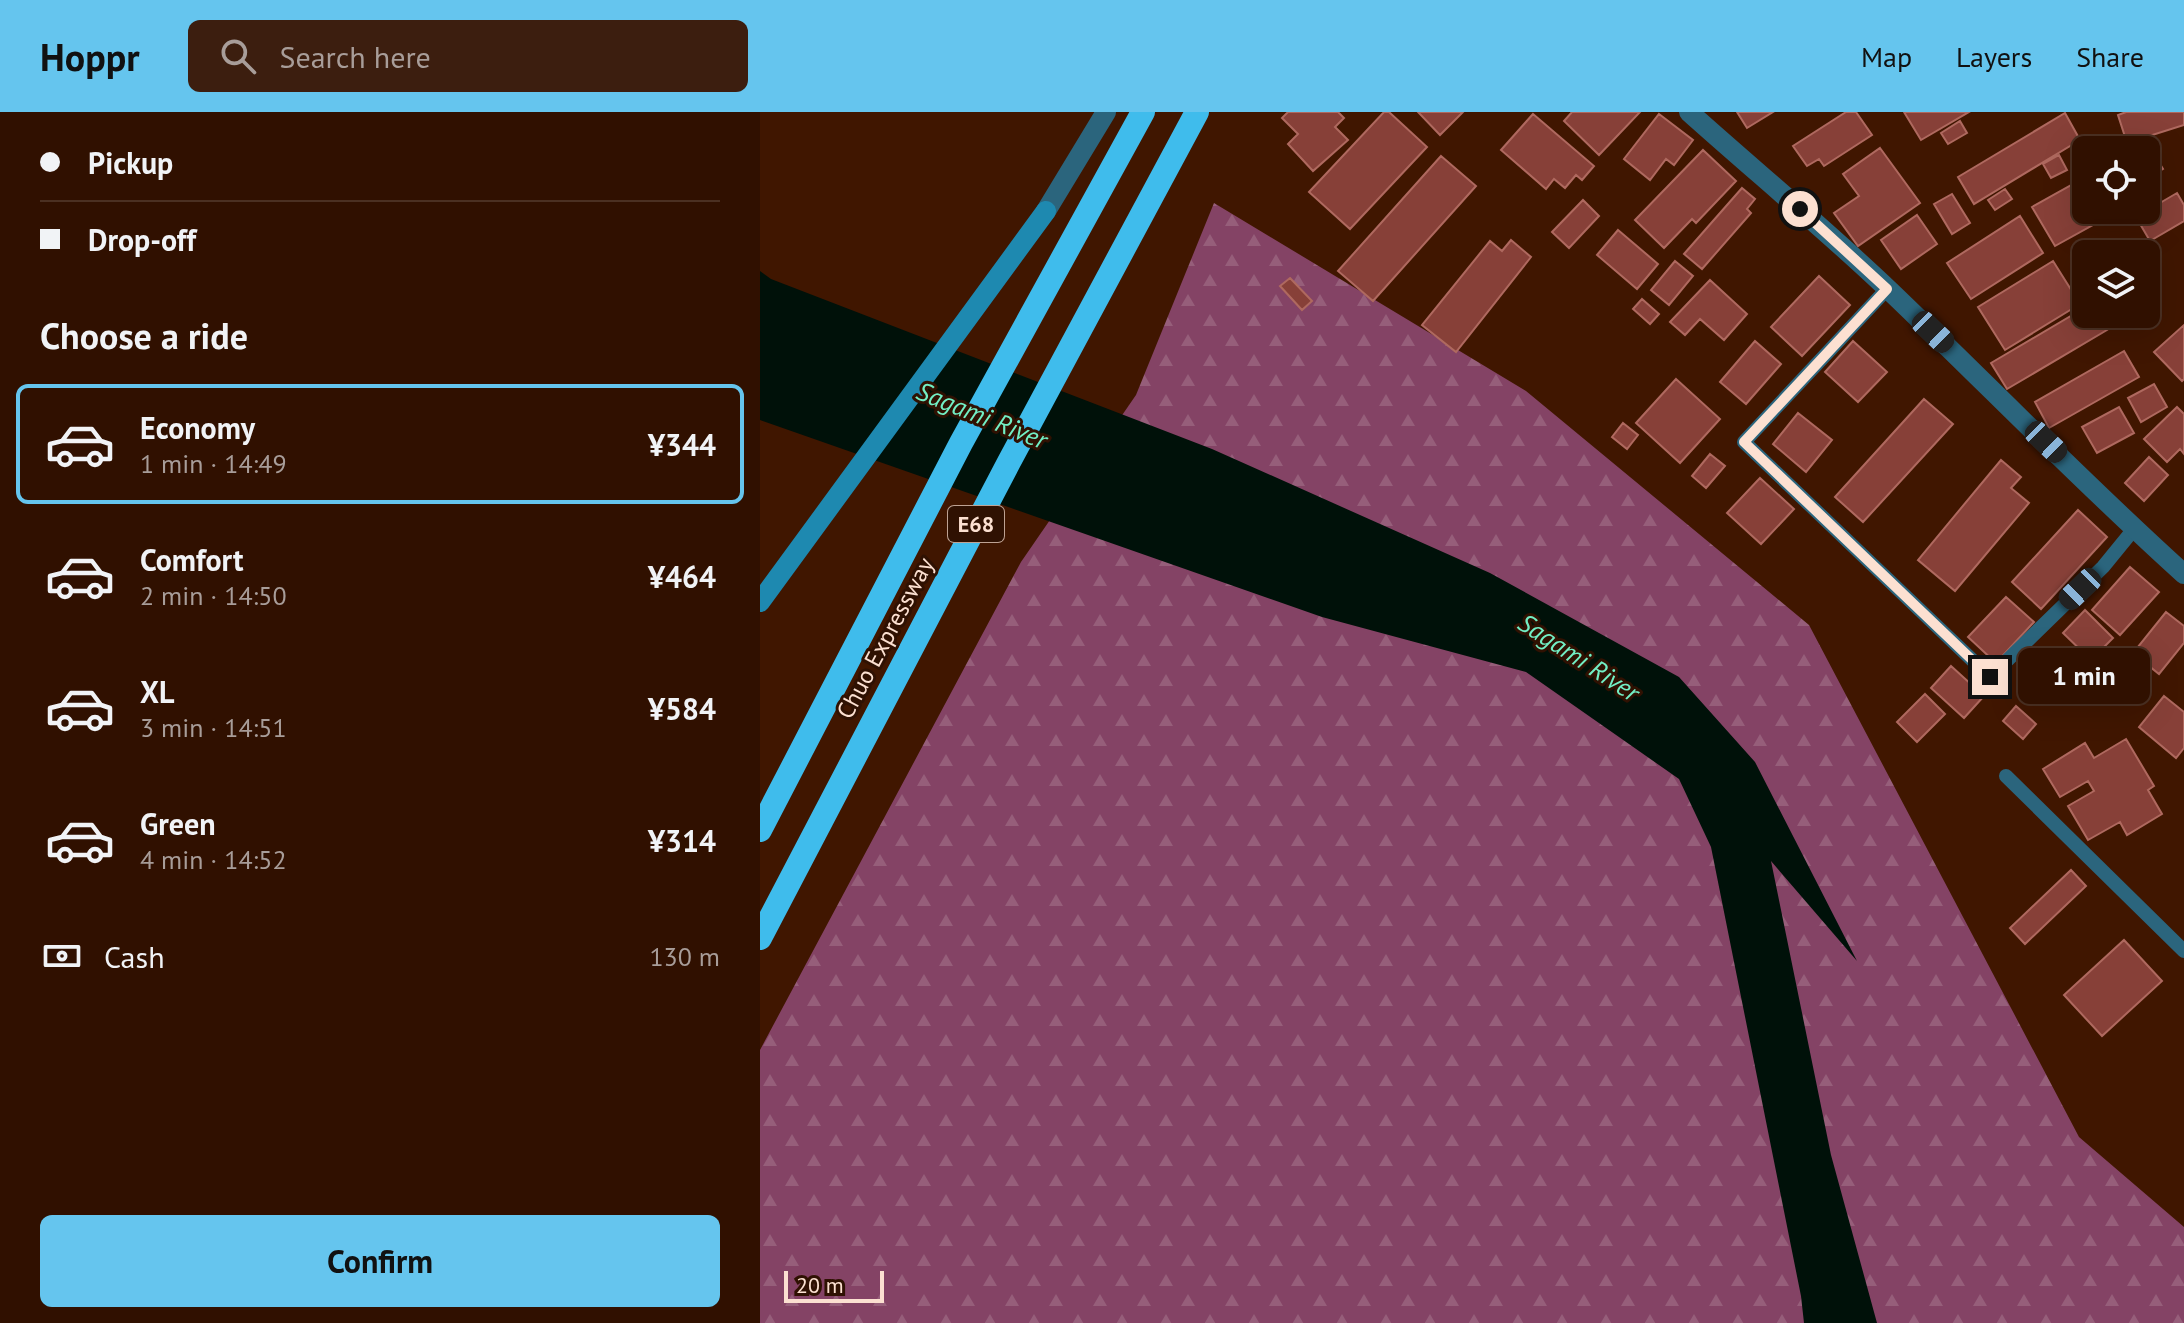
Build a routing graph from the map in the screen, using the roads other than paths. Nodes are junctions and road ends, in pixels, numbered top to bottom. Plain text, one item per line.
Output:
1 (1106, 112) edge
2 (1143, 112) edge
3 (1197, 112) edge
4 (1689, 112) edge
5 (1887, 289) junction
6 (2134, 529) junction
7 (2184, 574) edge
8 (760, 602) edge
9 (2006, 776) dead end
10 (760, 830) edge
11 (760, 938) edge
12 (2184, 951) edge

1 - 8 street
2 - 10 highway, Chuo Expressway / E68
3 - 11 highway, Chuo Expressway / E68
4 - 5 street
5 - 6 street
5 - 6 lane
6 - 7 street
9 - 12 lane

